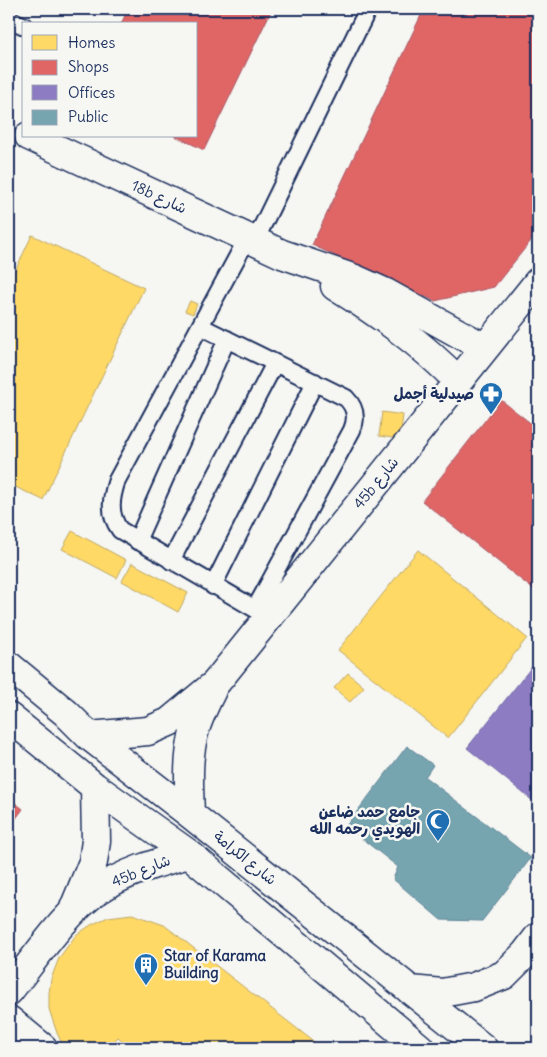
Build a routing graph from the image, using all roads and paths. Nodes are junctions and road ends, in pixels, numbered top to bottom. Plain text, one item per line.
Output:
1 (368, 9) edge
2 (9, 19) edge
3 (22, 25) edge
4 (9, 127) edge
5 (22, 133) edge
6 (33, 138) edge
7 (252, 239) junction
8 (289, 257) junction
9 (538, 282) edge
10 (200, 326) junction
11 (227, 339) junction
12 (485, 348) junction
13 (275, 363) junction
14 (458, 381) junction
15 (315, 382) junction
16 (137, 541) junction
17 (171, 561) junction
18 (213, 586) junction
19 (262, 613) junction
20 (9, 666) edge
21 (215, 684) junction
22 (9, 717) edge
23 (89, 736) junction
24 (95, 787) junction
25 (190, 814) junction
26 (189, 854) junction
27 (73, 912) junction
28 (538, 937) edge
29 (410, 990) junction
30 (9, 991) edge
31 (9, 1020) edge
32 (43, 1048) edge
33 (420, 1048) edge
34 (484, 1048) edge

1 - 7 lane
2 - 3 lane
4 - 5 street
6 - 7 street, 18b شارع
7 - 8 street, 18b شارع
7 - 10 lane
8 - 12 street, 18b شارع
8 - 14 street, 18b شارع
9 - 12 street, 45b شارع
10 - 11 lane
10 - 16 lane
11 - 13 lane
11 - 16 lane
12 - 14 street, 45b شارع
13 - 15 lane
13 - 17 lane
14 - 19 street, 45b شارع
15 - 18 lane
15 - 19 lane
16 - 17 lane
17 - 18 lane
18 - 19 lane
19 - 21 street, 45b شارع
20 - 23 street, شارع الكرامة
21 - 23 street, 45b شارع
21 - 25 street, 45b شارع
22 - 24 street
23 - 25 street, شارع الكرامة
24 - 26 street
24 - 27 street, 45b شارع
25 - 29 street, شارع الكرامة
26 - 27 street, 45b شارع
26 - 33 street
27 - 30 street, 45b شارع
28 - 29 street
29 - 34 street, شارع الكرامة
31 - 32 street

